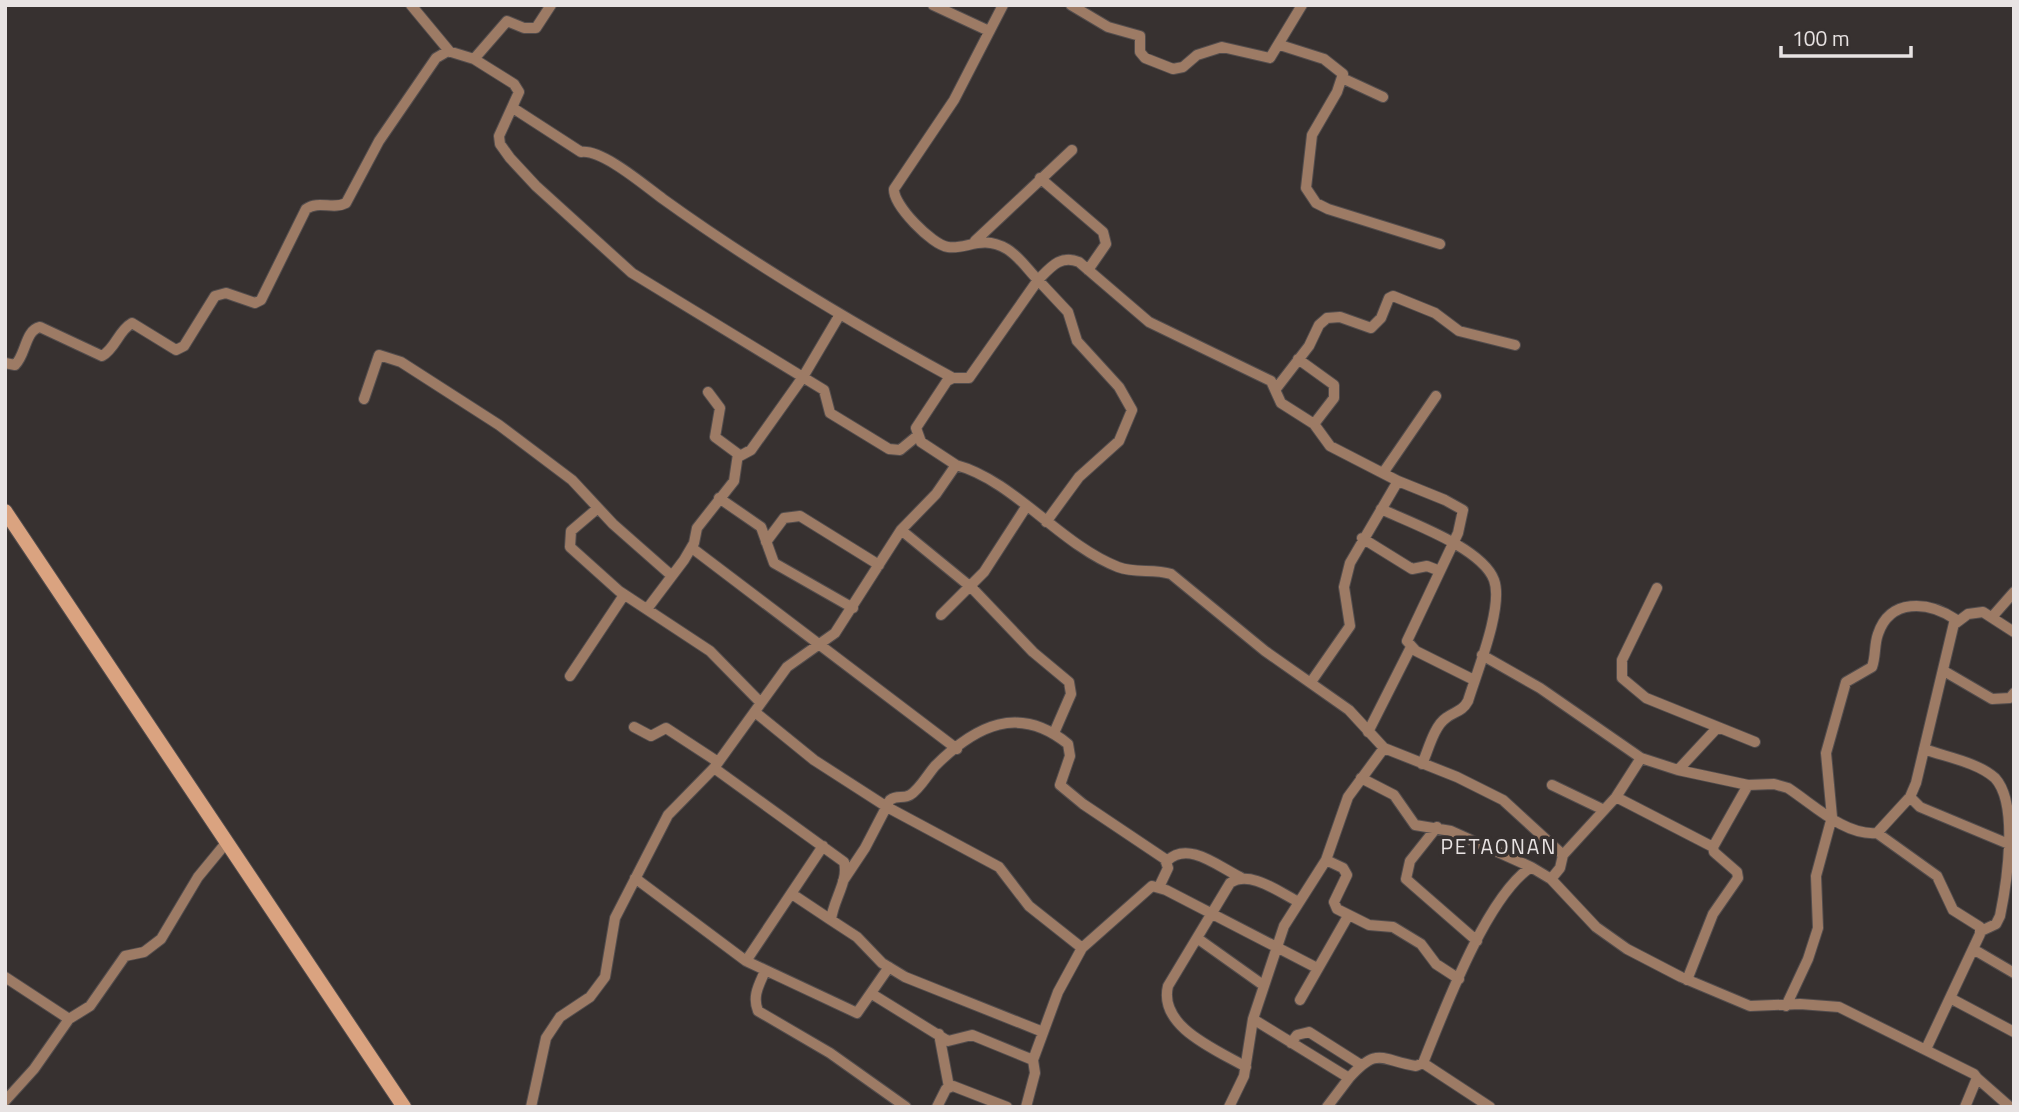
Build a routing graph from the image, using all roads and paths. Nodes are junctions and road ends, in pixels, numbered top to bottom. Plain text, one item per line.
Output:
1 (411, 5) edge
2 (551, 5) edge
3 (933, 5) edge
4 (1003, 5) edge
5 (1071, 5) edge
6 (1302, 5) edge
7 (989, 31) junction
8 (1280, 45) junction
9 (450, 52) junction
10 (474, 59) junction
11 (1342, 78) junction
12 (1383, 97) dead end
13 (513, 108) junction
14 (1072, 150) dead end
15 (1040, 178) junction
16 (975, 241) junction
17 (1440, 244) dead end
18 (1088, 270) junction
19 (1038, 280) junction
20 (839, 316) junction
21 (1515, 345) dead end
22 (1298, 359) junction
23 (5, 363) edge
24 (803, 377) junction
25 (953, 378) junction
26 (1275, 390) junction
27 (708, 392) dead end
28 (1436, 396) dead end
29 (364, 399) dead end
30 (1314, 424) junction
31 (917, 436) junction
32 (738, 457) junction
33 (956, 465) junction
34 (1382, 473) junction
35 (1398, 481) junction
36 (719, 498) junction
37 (1026, 507) junction
38 (598, 508) junction
39 (1381, 509) junction
40 (5, 511) edge
41 (1046, 522) junction
42 (901, 530) junction
43 (1362, 538) junction
44 (766, 542) junction
45 (1453, 543) junction
46 (692, 548) junction
47 (879, 565) junction
48 (1440, 571) junction
49 (672, 576) junction
50 (972, 588) junction
51 (1657, 588) dead end
52 (2014, 592) edge
53 (624, 595) junction
54 (853, 608) junction
55 (647, 609) junction
56 (941, 615) dead end
57 (1992, 617) junction
58 (1956, 623) junction
59 (2014, 632) edge
60 (819, 645) junction
61 (1411, 647) junction
62 (1482, 654) junction
63 (1944, 671) junction
64 (570, 676) dead end
65 (1474, 680) junction
66 (1311, 682) junction
67 (2014, 693) edge
68 (758, 707) junction
69 (634, 727) dead end
70 (1717, 728) junction
71 (1368, 732) junction
72 (1054, 733) junction
73 (1755, 741) dead end
74 (1384, 748) junction
75 (957, 749) junction
76 (1924, 749) junction
77 (1641, 758) junction
78 (1422, 764) junction
79 (716, 765) junction
80 (1678, 770) junction
81 (1361, 778) junction
82 (1552, 785) dead end
83 (1748, 785) junction
84 (1616, 797) junction
85 (1910, 797) junction
86 (887, 807) junction
87 (1604, 810) junction
88 (1832, 817) junction
89 (1437, 827) junction
90 (1877, 833) junction
91 (226, 843) junction
92 (2011, 845) junction
93 (823, 846) junction
94 (1713, 847) junction
95 (1563, 855) junction
96 (1326, 860) junction
97 (1167, 861) junction
98 (1531, 867) junction
99 (1240, 877) junction
100 (635, 878) junction
101 (1551, 879) junction
102 (843, 881) junction
103 (1159, 887) junction
104 (792, 894) junction
105 (1299, 902) junction
106 (1212, 914) junction
107 (1348, 916) junction
108 (831, 920) junction
109 (1981, 931) junction
110 (1197, 938) junction
111 (1477, 941) junction
112 (1082, 948) junction
113 (1275, 948) junction
114 (1973, 949) junction
115 (746, 961) junction
116 (888, 967) junction
117 (1317, 968) junction
118 (765, 971) junction
119 (2014, 973) edge
120 (5, 977) edge
121 (1459, 979) junction
122 (1687, 980) junction
123 (1263, 985) junction
124 (872, 994) junction
125 (1950, 998) junction
126 (1300, 1000) dead end
127 (1786, 1006) junction
128 (69, 1019) junction
129 (1253, 1019) junction
130 (1043, 1031) junction
131 (2014, 1032) edge
132 (939, 1034) junction
133 (1291, 1043) junction
134 (1926, 1049) junction
135 (1033, 1060) junction
136 (1423, 1063) junction
137 (1361, 1065) junction
138 (1246, 1067) junction
139 (1349, 1078) junction
140 (1978, 1078) junction
141 (948, 1087) junction
142 (5, 1101) edge
143 (404, 1107) edge
144 (531, 1107) edge
145 (906, 1107) edge
146 (937, 1107) edge
147 (1007, 1107) edge
148 (1026, 1107) edge
149 (1229, 1107) edge
150 (1327, 1107) edge
151 (1490, 1107) edge
152 (1965, 1107) edge
153 (2010, 1107) edge

1 - 9 street
2 - 10 street
3 - 7 street
4 - 7 street
5 - 8 street
6 - 8 street
7 - 16 street
8 - 11 street
9 - 10 street
9 - 23 street
10 - 13 street
11 - 12 street
11 - 17 street
13 - 20 street
13 - 24 street
14 - 15 street
15 - 16 street
15 - 18 street
16 - 19 street
18 - 19 street
18 - 26 street
19 - 25 street
19 - 41 street
20 - 24 street
20 - 25 street
21 - 22 street
22 - 26 street
22 - 30 street
24 - 31 street
24 - 32 street
25 - 31 street
26 - 30 street
27 - 32 street
28 - 34 street
29 - 38 street
30 - 34 street
31 - 33 street
32 - 36 street
33 - 37 street
33 - 42 street
34 - 35 street
35 - 39 street
35 - 45 street
36 - 44 street
36 - 46 street
37 - 41 street
37 - 50 street
38 - 49 street
38 - 53 street
39 - 43 street
39 - 45 street
40 - 91 main road
41 - 66 street
42 - 47 street
42 - 50 street
43 - 48 street
43 - 66 street
44 - 47 street
44 - 54 street
45 - 48 street
45 - 62 street
46 - 49 street
46 - 60 street
47 - 54 street
48 - 61 street
49 - 55 street
50 - 56 street
50 - 72 street
51 - 70 street
52 - 57 street
53 - 55 street
53 - 64 street
54 - 60 street
55 - 68 street
57 - 58 street
57 - 59 street
58 - 63 street
58 - 88 street
60 - 68 street
60 - 75 street
61 - 65 street
61 - 71 street
62 - 65 street
62 - 77 street
63 - 67 street
63 - 76 street
65 - 78 street
66 - 71 street
68 - 79 street
68 - 86 street
69 - 79 street
70 - 73 street
70 - 80 street
71 - 74 street
72 - 75 street
72 - 97 street
74 - 78 street
74 - 81 street
75 - 86 street
76 - 85 street
76 - 92 street
77 - 80 street
77 - 84 street
78 - 95 street
79 - 93 street
79 - 100 street
80 - 83 street
81 - 89 street
81 - 96 street
82 - 87 street
83 - 88 street
83 - 94 street
84 - 87 street
84 - 94 street
85 - 90 street
85 - 92 street
86 - 102 street
86 - 112 street
87 - 95 street
88 - 90 street
88 - 127 street
89 - 98 street
89 - 111 street
90 - 109 street
91 - 128 street
91 - 143 main road
92 - 109 street
93 - 102 street
93 - 104 street
94 - 122 street
95 - 101 street
96 - 105 street
96 - 107 street
97 - 99 street
97 - 103 street
98 - 101 street
98 - 111 street
99 - 105 street
99 - 106 street
100 - 115 street
100 - 144 street
101 - 122 street
102 - 108 street
103 - 106 street
103 - 112 street
104 - 108 street
104 - 115 street
105 - 113 street
106 - 110 street
106 - 113 street
107 - 117 street
107 - 121 street
108 - 116 street
109 - 114 street
110 - 123 street
110 - 138 street
111 - 121 street
112 - 130 street
113 - 117 street
113 - 123 street
114 - 119 street
114 - 125 street
115 - 118 street
116 - 124 street
116 - 130 street
117 - 126 street
118 - 124 street
118 - 145 street
120 - 128 street
121 - 136 street
122 - 127 street
123 - 129 street
124 - 132 street
125 - 131 street
125 - 134 street
127 - 134 street
128 - 142 street
129 - 133 street
129 - 138 street
130 - 135 street
132 - 135 street
132 - 141 street
133 - 137 street
133 - 139 street
134 - 140 street
135 - 148 street
136 - 137 street
136 - 151 street
137 - 139 street
138 - 149 street
139 - 150 street
140 - 152 street
140 - 153 street
141 - 146 street
141 - 147 street

